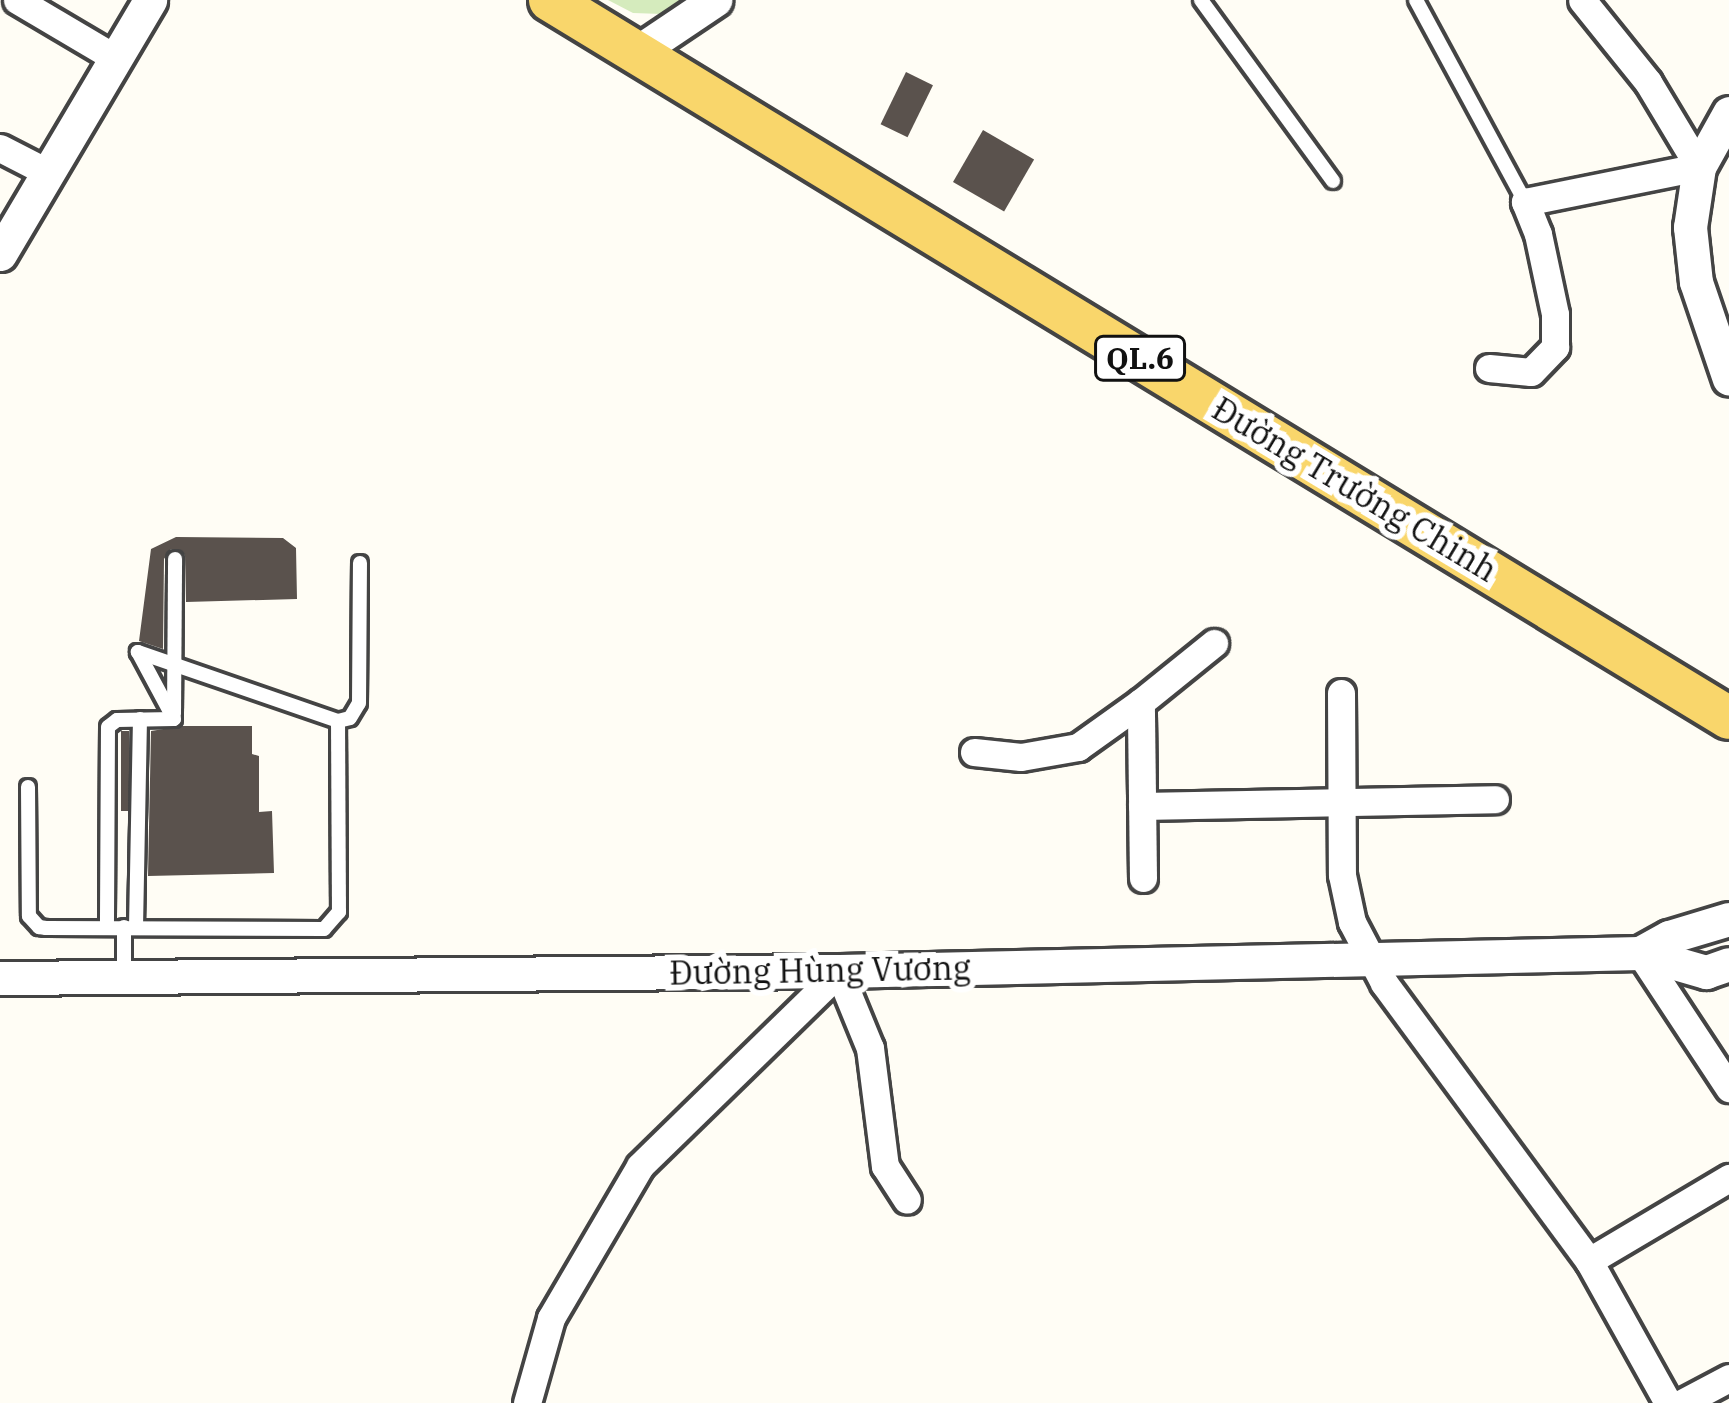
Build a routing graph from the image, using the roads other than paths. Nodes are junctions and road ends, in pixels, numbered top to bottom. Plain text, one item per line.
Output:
1 (17, 0) edge
2 (150, 0) edge
3 (550, 0) edge
4 (715, 0) edge
5 (1201, 0) edge
6 (1416, 0) edge
7 (1582, 0) edge
8 (638, 51) junction
9 (115, 58) junction
10 (1729, 113) edge
11 (0, 148) edge
12 (1699, 167) junction
13 (46, 172) junction
14 (1333, 181) dead end
15 (1525, 202) junction
16 (0, 254) edge
17 (1489, 368) dead end
18 (1729, 379) edge
19 (175, 559) dead end
20 (360, 563) dead end
21 (1214, 644) dead end
22 (1341, 693) dead end
23 (1141, 703) junction
24 (1729, 718) edge
25 (140, 719) junction
26 (174, 719) junction
27 (338, 721) junction
28 (974, 752) dead end
29 (28, 787) dead end
30 (1495, 800) dead end
31 (1341, 801) junction
32 (1142, 806) junction
33 (1143, 878) dead end
34 (1729, 919) edge
35 (107, 928) junction
36 (130, 928) junction
37 (1640, 953) junction
38 (1370, 958) junction
39 (1729, 964) edge
40 (840, 973) junction
41 (124, 974) junction
42 (0, 978) edge
43 (1729, 1088) edge
44 (1729, 1178) edge
45 (908, 1200) dead end
46 (1589, 1261) junction
47 (1729, 1378) edge
48 (527, 1403) edge
49 (1668, 1403) edge
50 (1682, 1403) edge

1 - 9 street
2 - 9 street
3 - 8 main road, Đường Trường Chinh / QL.6
4 - 8 street
5 - 14 lane
6 - 15 lane
7 - 12 street
8 - 24 main road, Đường Trường Chinh / QL.6
9 - 13 street
10 - 12 street
11 - 13 street
12 - 15 street
12 - 18 street
13 - 16 street
15 - 17 street
19 - 26 lane
20 - 27 lane
21 - 23 street
22 - 31 street
23 - 28 street
23 - 32 street
25 - 26 lane
25 - 35 lane
25 - 36 lane
26 - 27 lane
27 - 36 lane
29 - 35 lane
30 - 31 street
31 - 32 street
31 - 38 street
32 - 33 street
34 - 37 street, Đường Hùng Vương
35 - 36 lane
36 - 41 lane
37 - 38 street, Đường Hùng Vương
37 - 39 street, Đường Hùng Vương
37 - 43 street
38 - 40 street, Đường Hùng Vương
38 - 46 street
40 - 41 street, Đường Hùng Vương
40 - 45 street
40 - 48 street
41 - 42 street, Đường Hùng Vương
44 - 46 street
46 - 49 street
47 - 50 street

